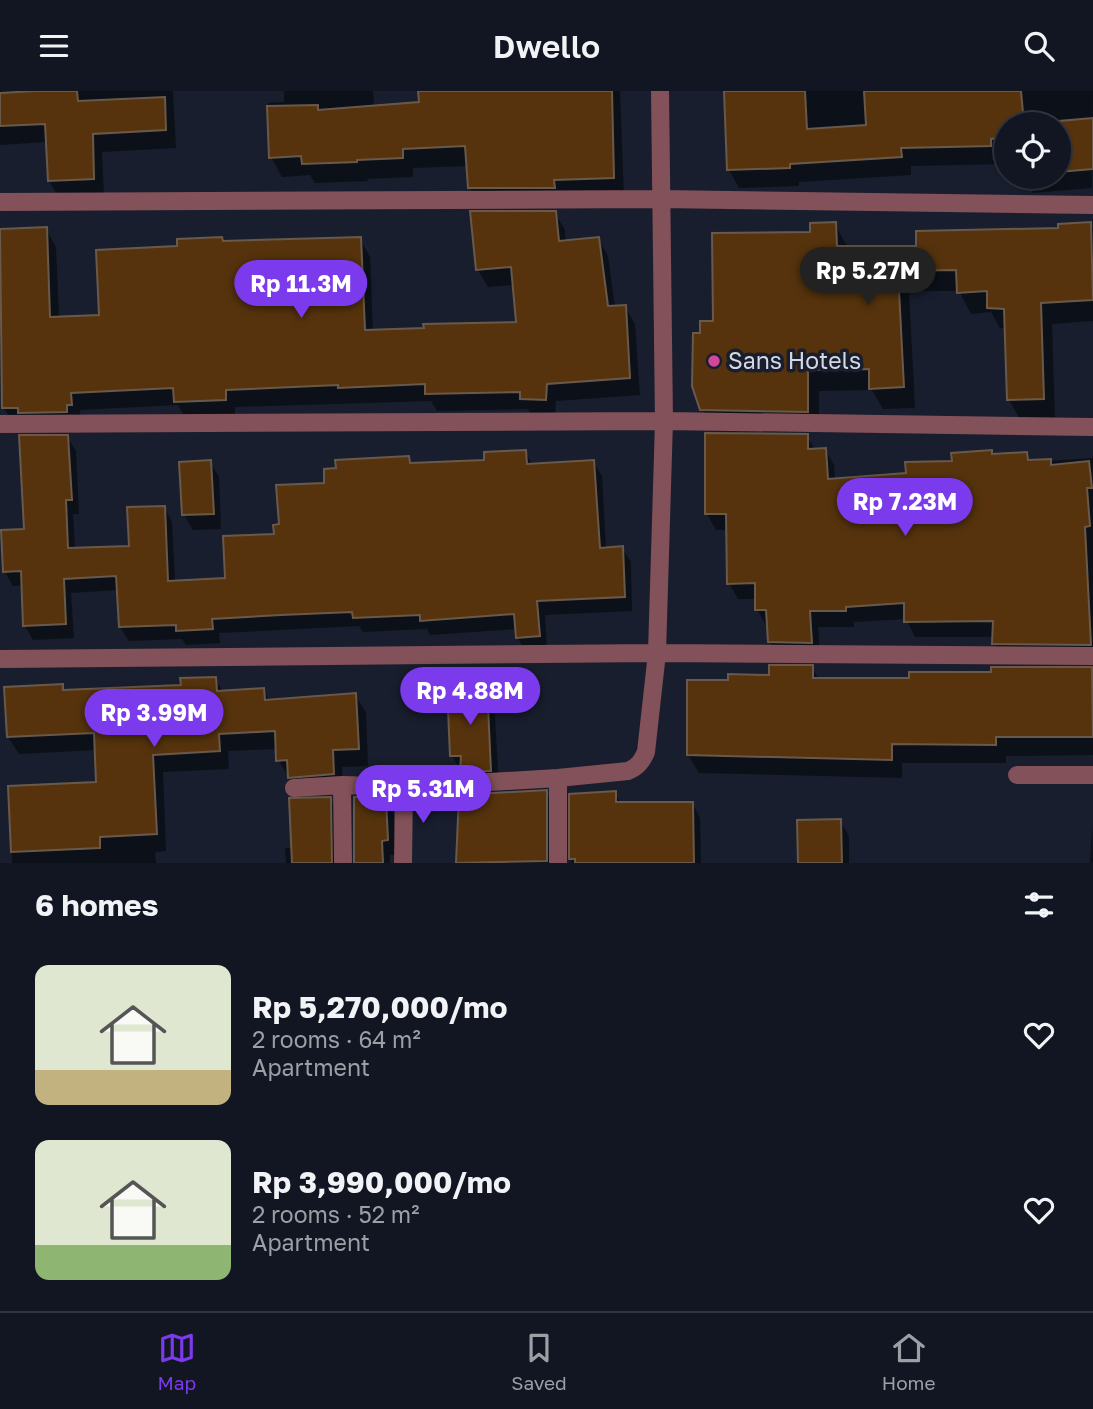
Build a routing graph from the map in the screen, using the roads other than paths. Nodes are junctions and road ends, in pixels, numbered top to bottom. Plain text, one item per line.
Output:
1 (660, 91) edge
2 (660, 199) junction
3 (0, 202) edge
4 (1093, 205) edge
5 (663, 421) junction
6 (0, 424) edge
7 (1093, 427) edge
8 (657, 653) junction
9 (1093, 656) edge
10 (0, 659) edge
11 (1017, 775) dead end
12 (1093, 775) edge
13 (558, 778) junction
14 (342, 785) junction
15 (404, 787) junction
16 (293, 788) dead end
17 (343, 863) edge
18 (403, 863) edge
19 (558, 863) edge

1 - 2 street
2 - 3 street
2 - 4 street
2 - 5 street
5 - 6 street
5 - 7 street
5 - 8 street
8 - 9 street
8 - 10 street
8 - 13 street
11 - 12 street
13 - 15 street
13 - 19 street
14 - 15 street
14 - 16 street
14 - 17 street
15 - 18 street

